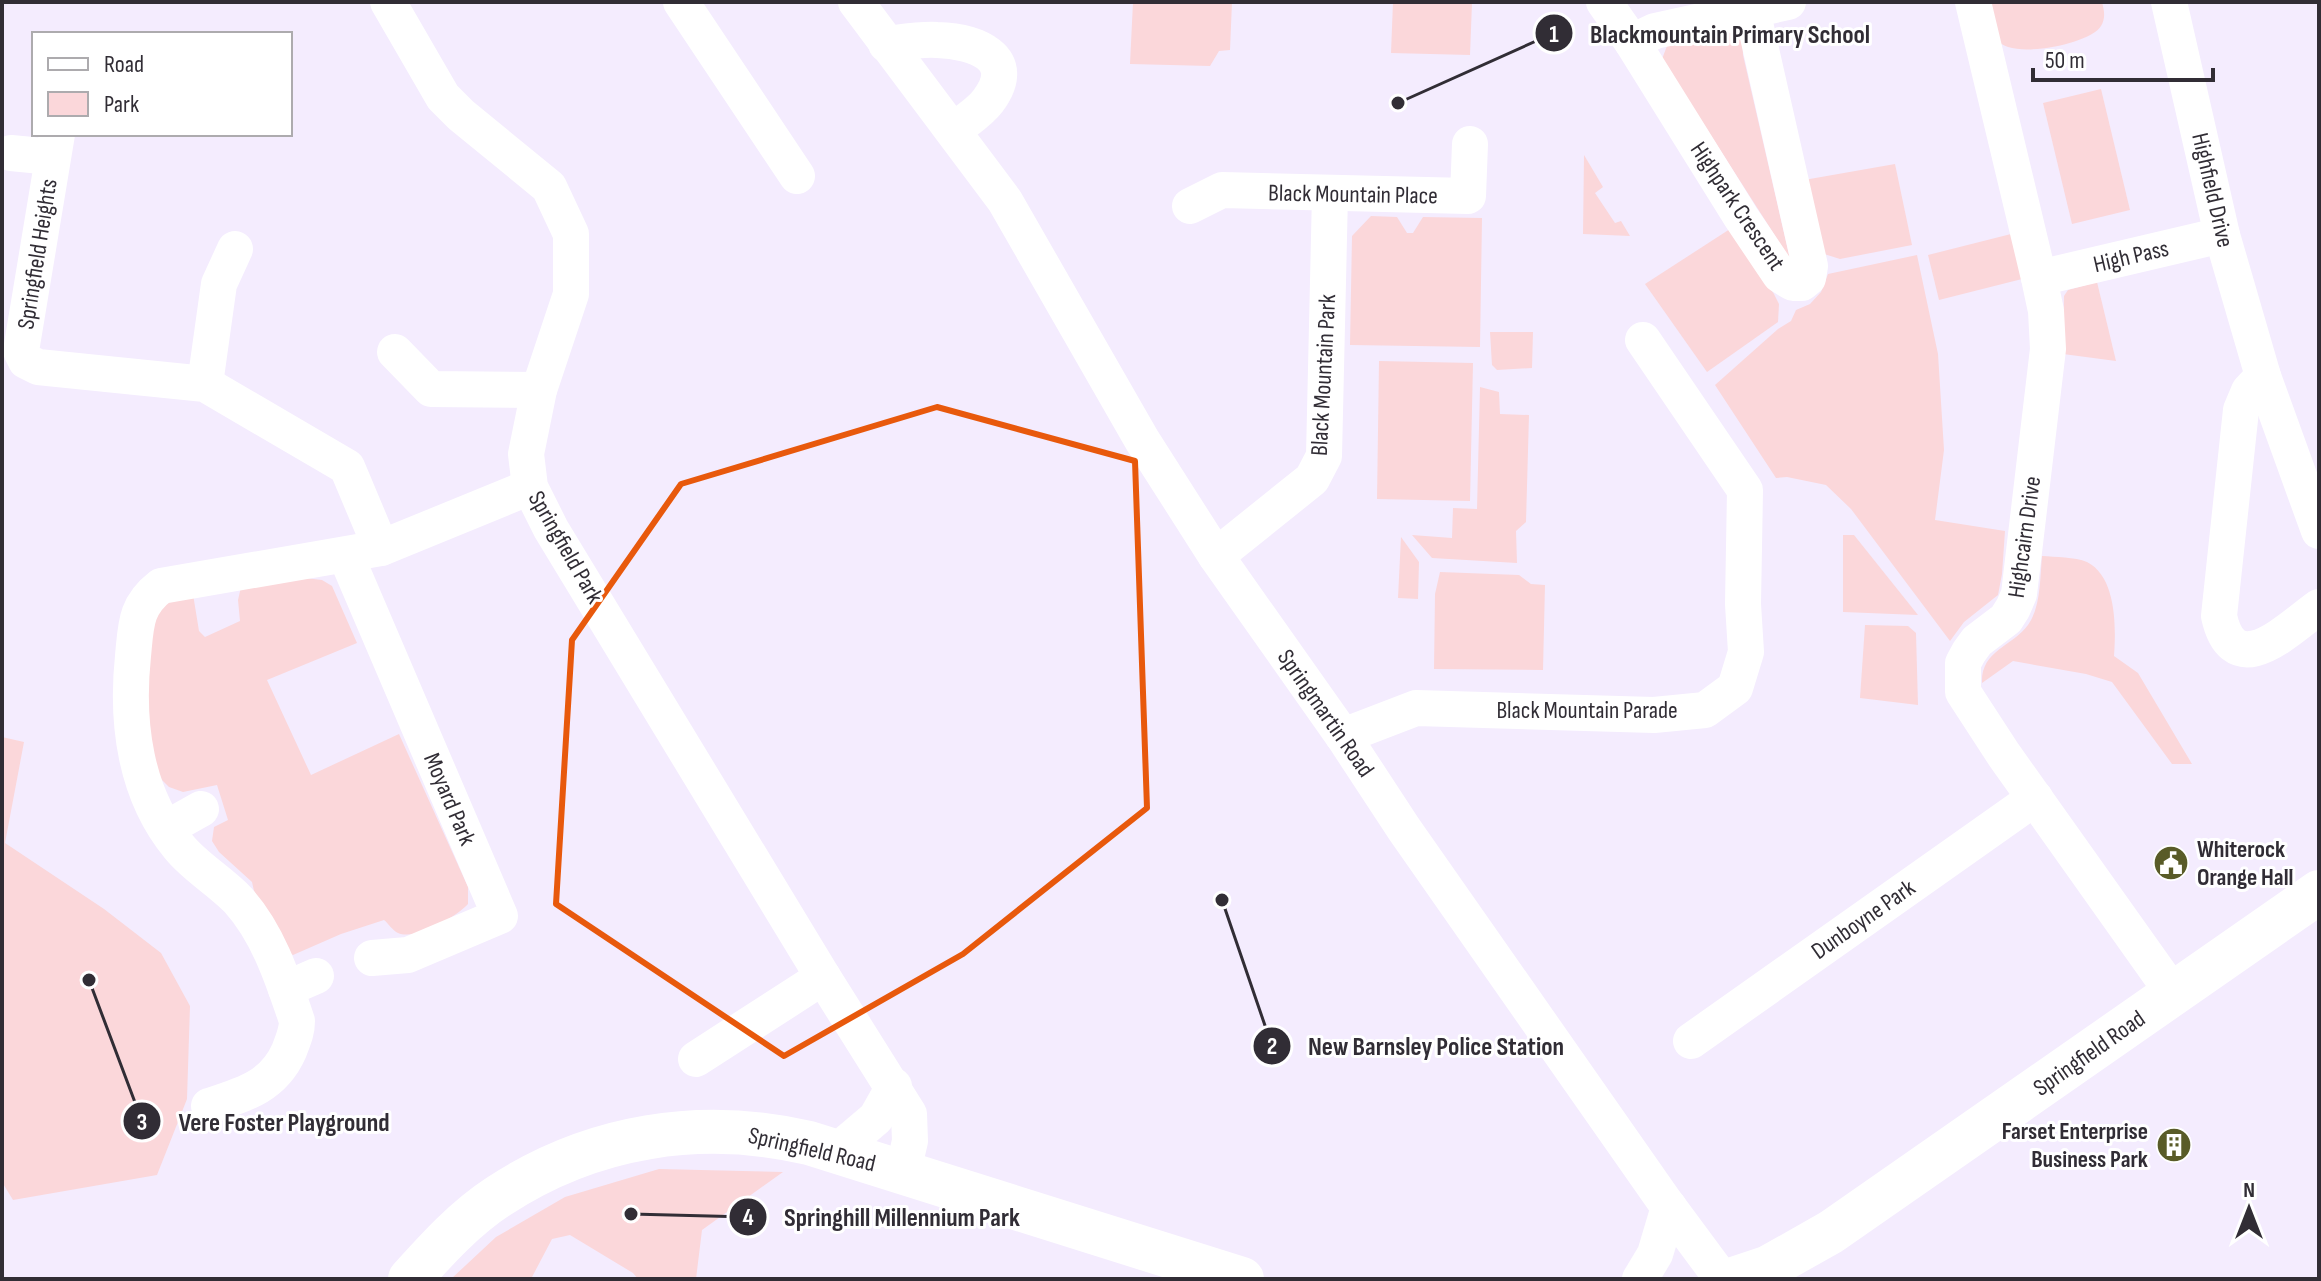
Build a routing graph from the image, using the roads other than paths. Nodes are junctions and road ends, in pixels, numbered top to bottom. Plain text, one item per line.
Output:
1 (388, 2) edge
2 (681, 2) edge
3 (856, 2) edge
4 (1604, 2) edge
5 (1973, 2) edge
6 (2169, 2) edge
7 (1772, 5) edge
8 (1632, 42) junction
9 (886, 44) junction
10 (954, 130) junction
11 (1470, 144) dead end
12 (54, 146) edge
13 (11, 153) dead end
14 (797, 176) dead end
15 (1330, 194) junction
16 (1190, 206) dead end
17 (2222, 235) junction
18 (235, 249) dead end
19 (2039, 278) junction
20 (1643, 340) dead end
21 (395, 352) dead end
22 (2263, 376) junction
23 (205, 384) junction
24 (539, 390) junction
25 (530, 487) junction
26 (2319, 531) edge
27 (381, 548) junction
28 (346, 556) junction
29 (1216, 556) junction
30 (2319, 607) edge
31 (1343, 736) junction
32 (2035, 798) junction
33 (201, 809) dead end
34 (167, 828) junction
35 (2319, 892) edge
36 (372, 958) dead end
37 (823, 977) junction
38 (2173, 993) junction
39 (1691, 1041) dead end
40 (696, 1059) dead end
41 (894, 1086) junction
42 (209, 1106) dead end
43 (837, 1151) junction
44 (903, 1171) junction
45 (1669, 1207) junction
46 (410, 1279) edge
47 (1242, 1279) edge
48 (1640, 1279) edge
49 (1722, 1279) edge
50 (1733, 1279) edge

1 - 24 street, Springfield Park
2 - 14 street
3 - 9 street, Springmartin Road
4 - 8 street, Highpark Crescent
5 - 19 street, Highcairn Drive
6 - 17 street, Highfield Drive
7 - 8 street, Highpark Crescent
7 - 8 street, Highpark Crescent
9 - 10 street, Springmartin Road
9 - 10 street
10 - 29 street, Springmartin Road
11 - 15 street, Black Mountain Place
12 - 13 street, Springfield Heights
12 - 23 street, Springfield Heights
15 - 16 street, Black Mountain Place
15 - 29 street, Black Mountain Park
17 - 19 street, High Pass
17 - 22 street, Highfield Drive
18 - 23 street
19 - 32 street, Highcairn Drive
20 - 31 street, Black Mountain Parade
21 - 24 street
22 - 26 street, Highfield Drive
22 - 30 street
23 - 27 street, Springfield Heights
24 - 25 street, Springfield Park
25 - 27 street
25 - 37 street, Springfield Park
27 - 28 street
28 - 34 street
28 - 36 street, Moyard Park
29 - 31 street, Springmartin Road
31 - 45 street, Springmartin Road
32 - 38 street, Highcairn Drive
32 - 39 street, Dunboyne Park
33 - 34 street
34 - 42 street
35 - 38 highway, Springfield Road
37 - 40 street
37 - 41 street, Springfield Park
38 - 50 highway, Springfield Road
41 - 43 street
41 - 44 street, Springfield Park
43 - 44 highway, Springfield Road
43 - 46 highway, Springfield Road
44 - 47 highway, Springfield Road
45 - 48 street
45 - 49 street, Springmartin Road

